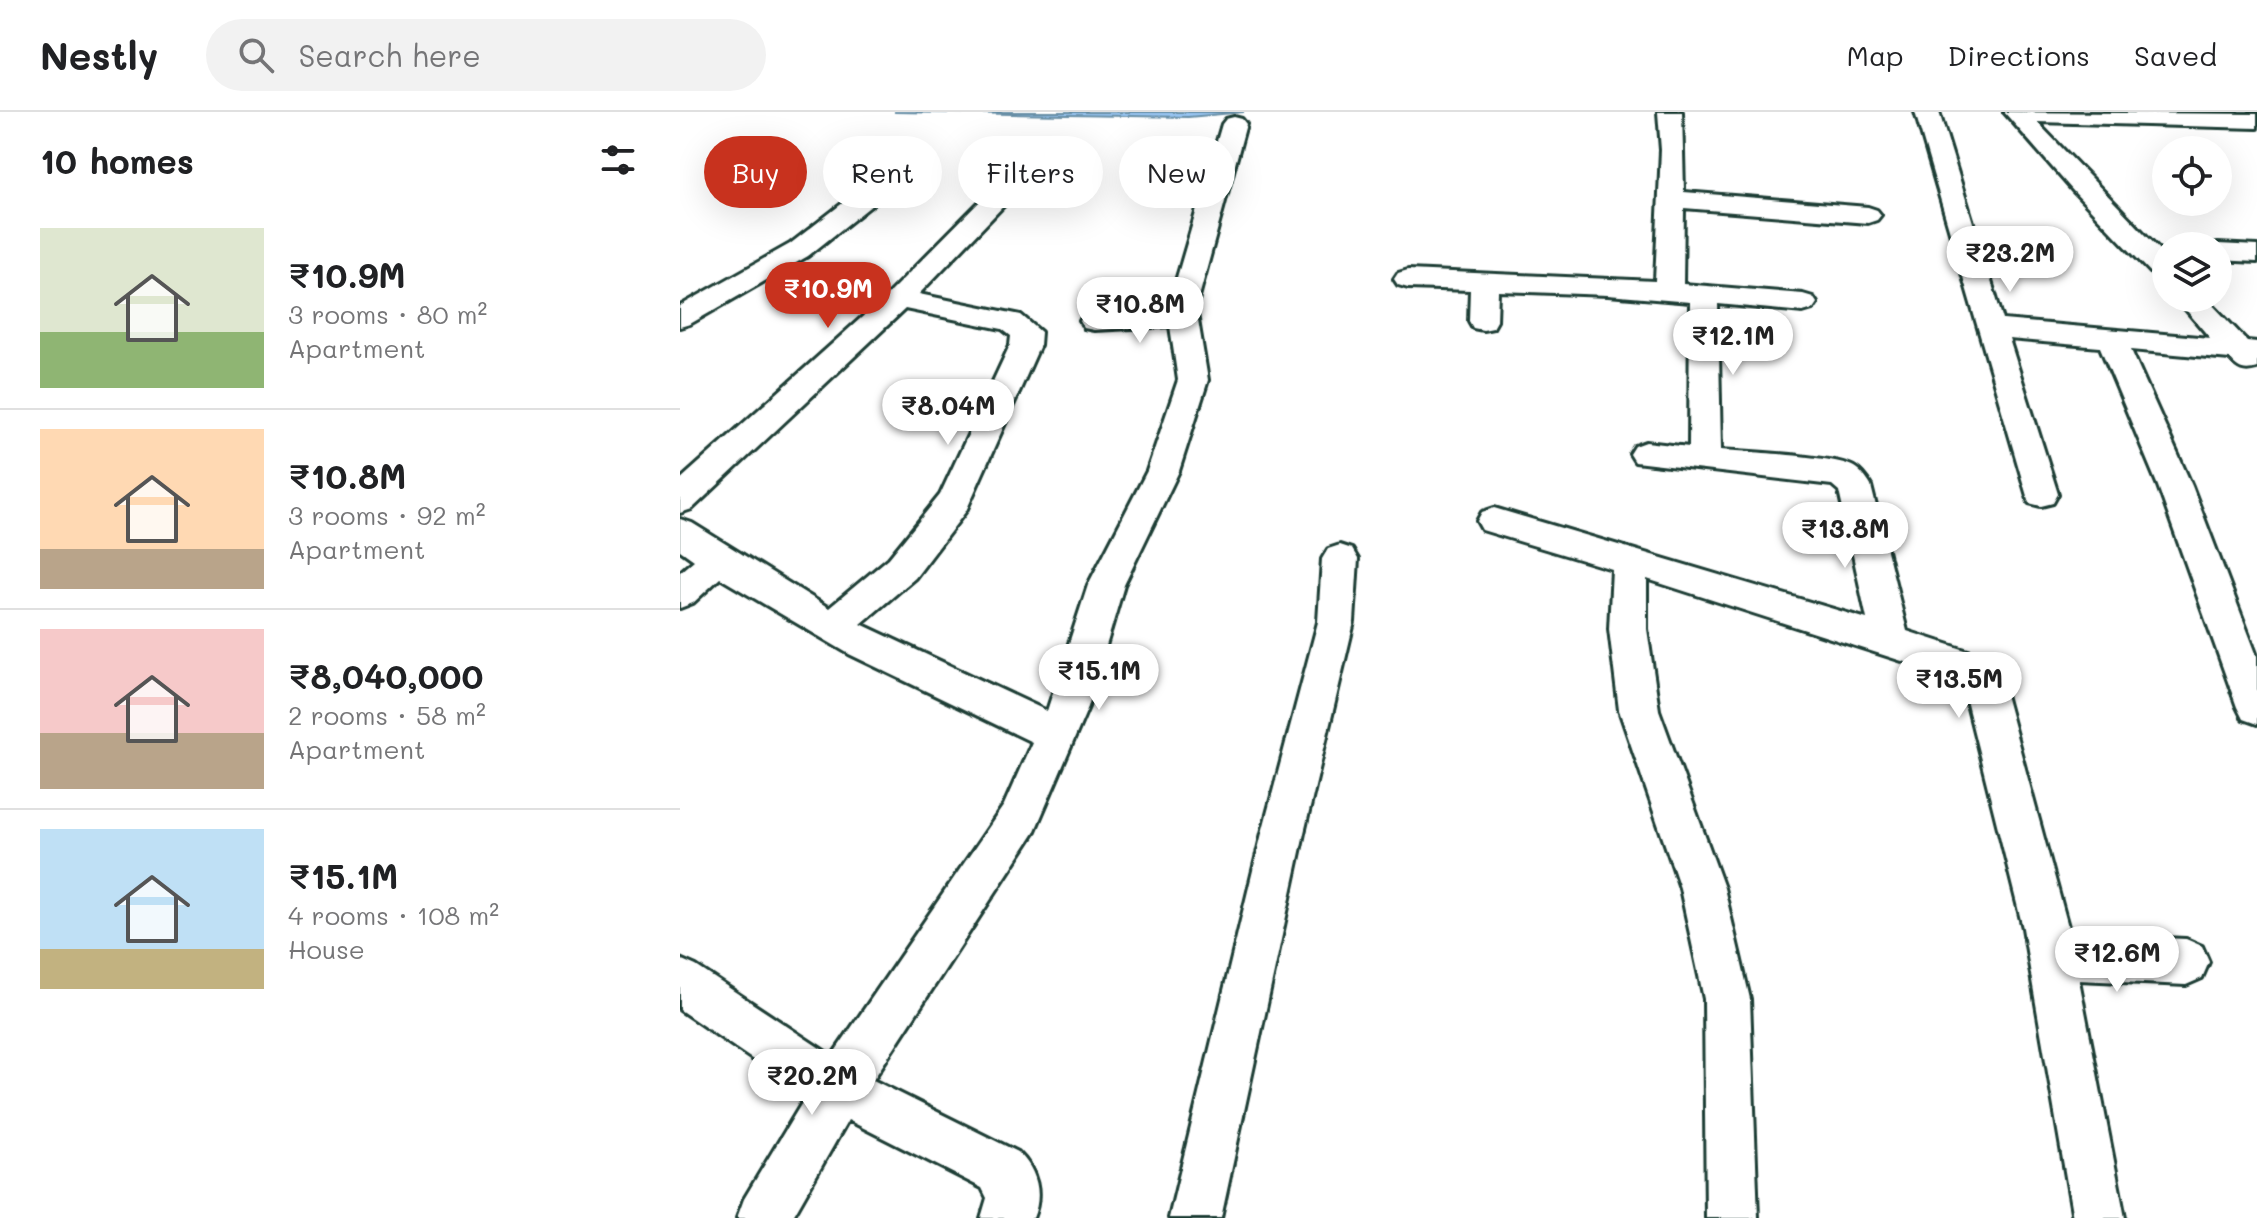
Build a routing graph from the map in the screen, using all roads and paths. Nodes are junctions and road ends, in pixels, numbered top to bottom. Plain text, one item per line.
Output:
1 (1670, 112) edge
2 (1927, 112) edge
3 (2017, 113) edge
4 (2257, 121) edge
5 (1234, 124) dead end
6 (1672, 199) junction
7 (852, 208) edge
8 (987, 208) edge
9 (1868, 215) dead end
10 (2152, 247) edge
11 (2232, 253) edge
12 (2257, 254) edge
13 (1408, 279) dead end
14 (1484, 280) junction
15 (1669, 291) junction
16 (1704, 294) junction
17 (899, 299) junction
18 (1803, 303) dead end
19 (2204, 312) edge
20 (1183, 316) junction
21 (680, 318) edge
22 (1094, 321) dead end
23 (1483, 321) dead end
24 (1993, 328) junction
25 (2111, 339) junction
26 (2251, 359) edge
27 (1646, 454) dead end
28 (1705, 459) junction
29 (2041, 494) dead end
30 (680, 500) edge
31 (1494, 521) dead end
32 (680, 532) edge
33 (1340, 559) dead end
34 (717, 560) junction
35 (1630, 560) junction
36 (680, 593) edge
37 (832, 627) junction
38 (1891, 641) junction
39 (2257, 707) edge
40 (1056, 734) junction
41 (2051, 956) junction
42 (2186, 962) dead end
43 (680, 982) edge
44 (838, 1089) junction
45 (763, 1218) edge
46 (1007, 1218) edge
47 (1195, 1218) edge
48 (1732, 1218) edge
49 (2099, 1218) edge

1 - 6 street
2 - 24 street
3 - 4 street
3 - 10 street
5 - 20 street
6 - 9 street
6 - 15 street
7 - 21 street
8 - 17 street
11 - 12 street
13 - 14 street
14 - 15 street
14 - 23 street
15 - 16 street
16 - 18 street
16 - 28 street
17 - 30 street
17 - 37 street
19 - 26 street
20 - 22 street
20 - 40 street
24 - 25 street
24 - 29 street
25 - 26 street
25 - 39 street
27 - 28 street
28 - 38 street
31 - 35 street
32 - 34 street
33 - 47 street
34 - 36 street
34 - 37 street
35 - 38 street
35 - 48 street
37 - 40 street
38 - 41 street
40 - 44 street
41 - 42 street
41 - 49 street
43 - 44 street
44 - 45 street
44 - 46 street

